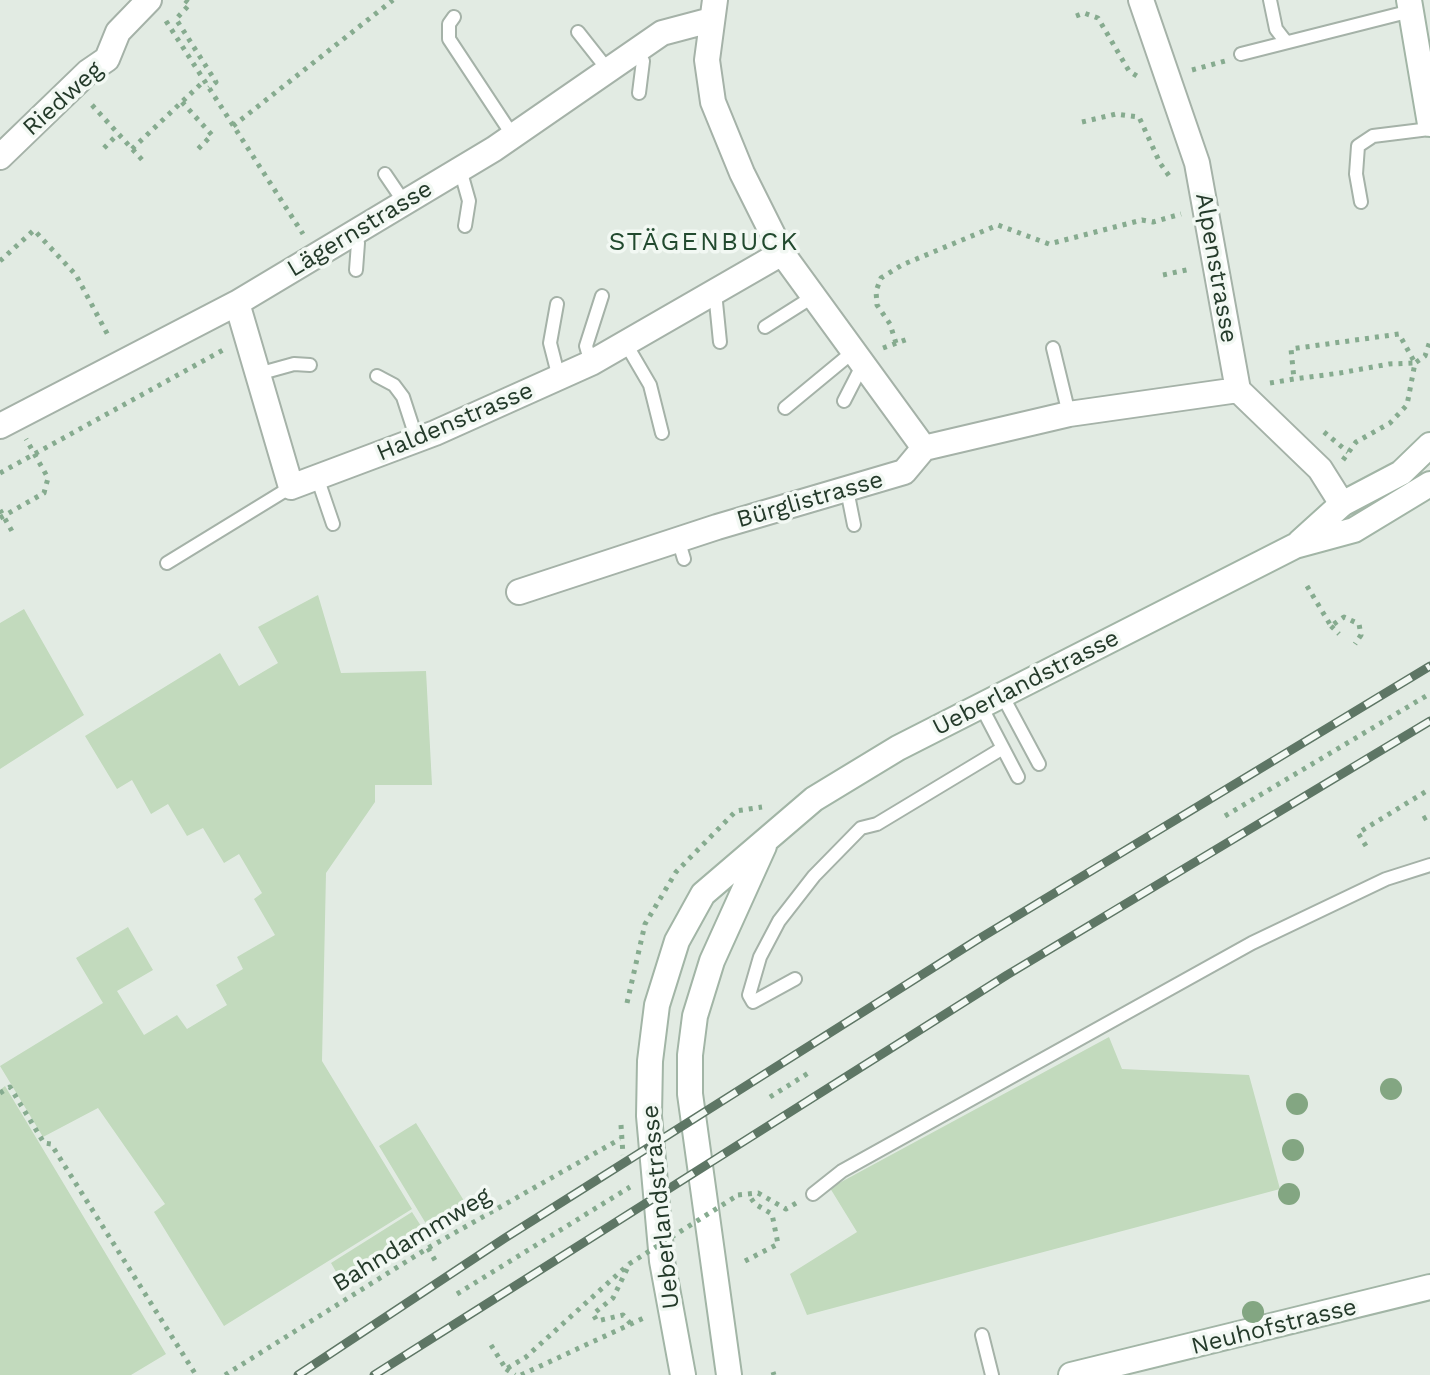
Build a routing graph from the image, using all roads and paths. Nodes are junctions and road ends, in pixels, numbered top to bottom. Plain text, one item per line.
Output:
1 (393, 0) edge
2 (1141, 0) edge
3 (1270, 0) edge
4 (181, 2) edge
5 (153, 5) edge
6 (1410, 5) edge
7 (713, 10) edge
8 (1076, 16) dead end
9 (454, 17) dead end
10 (578, 32) dead end
11 (1286, 42) junction
12 (637, 51) junction
13 (1241, 54) joint
14 (608, 70) junction
15 (1129, 71) dead end
16 (1168, 76) junction
17 (204, 81) junction
18 (209, 88) junction
19 (639, 93) dead end
20 (89, 102) dead end
21 (182, 102) junction
22 (1082, 122) dead end
23 (233, 126) junction
24 (1430, 127) edge
25 (118, 134) junction
26 (513, 136) junction
27 (104, 148) dead end
28 (132, 149) junction
29 (198, 149) dead end
30 (0, 157) edge
31 (145, 163) dead end
32 (460, 169) junction
33 (385, 174) dead end
34 (1202, 189) junction
35 (404, 202) junction
36 (1361, 202) dead end
37 (1208, 223) junction
38 (465, 226) dead end
39 (352, 233) junction
40 (782, 253) junction
41 (316, 255) junction
42 (0, 261) edge
43 (356, 270) dead end
44 (715, 292) junction
45 (602, 296) dead end
46 (814, 296) junction
47 (237, 303) junction
48 (557, 304) dead end
49 (765, 327) dead end
50 (1430, 341) edge
51 (720, 342) dead end
52 (111, 343) dead end
53 (896, 343) dead end
54 (626, 344) junction
55 (232, 345) dead end
56 (1053, 348) dead end
57 (859, 358) junction
58 (591, 363) junction
59 (1415, 363) junction
60 (310, 365) dead end
61 (258, 374) junction
62 (377, 376) dead end
63 (559, 378) junction
64 (1294, 379) junction
65 (412, 387) dead end
66 (1238, 390) junction
67 (844, 401) dead end
68 (406, 406) junction
69 (785, 408) dead end
70 (1069, 414) junction
71 (7, 422) edge
72 (662, 433) dead end
73 (1328, 435) dead end
74 (417, 440) junction
75 (1430, 445) edge
76 (924, 448) junction
77 (35, 454) junction
78 (0, 473) edge
79 (317, 477) junction
80 (1430, 484) edge
81 (291, 487) junction
82 (847, 490) junction
83 (1342, 504) junction
84 (0, 510) edge
85 (0, 518) edge
86 (333, 524) dead end
87 (854, 525) dead end
88 (13, 533) dead end
89 (1295, 546) junction
90 (167, 563) dead end
91 (1307, 586) dead end
92 (519, 592) dead end
93 (1331, 626) junction
94 (1339, 634) dead end
95 (1355, 644) dead end
96 (1426, 696) dead end
97 (991, 701) junction
98 (1003, 748) junction
99 (1039, 764) dead end
100 (1018, 777) dead end
101 (1430, 789) edge
102 (1430, 815) edge
103 (1225, 816) dead end
104 (1423, 819) dead end
105 (768, 838) junction
106 (1366, 846) dead end
107 (1430, 865) edge
108 (795, 979) dead end
109 (810, 1072) dead end
110 (0, 1093) edge
111 (770, 1097) dead end
112 (620, 1139) dead end
113 (634, 1184) dead end
114 (748, 1194) junction
115 (813, 1194) joint
116 (428, 1248) junction
117 (745, 1261) dead end
118 (436, 1262) dead end
119 (629, 1264) junction
120 (1430, 1287) edge
121 (457, 1294) dead end
122 (647, 1317) dead end
123 (631, 1324) junction
124 (982, 1335) dead end
125 (491, 1345) dead end
126 (506, 1369) junction
127 (196, 1375) edge
128 (225, 1375) edge
129 (518, 1375) edge
130 (683, 1375) edge
131 (729, 1375) edge
132 (992, 1375) edge
133 (1071, 1375) edge

1 - 23 path
2 - 16 street, Alpenstrasse
3 - 11 lane
4 - 18 path
5 - 17 path
5 - 30 street, Riedweg
6 - 11 lane
6 - 24 street
7 - 12 street, Lägernstrasse
7 - 40 street
8 - 15 path
9 - 26 lane
10 - 14 lane
11 - 13 lane
12 - 14 street, Lägernstrasse
12 - 19 lane
13 - 16 path
14 - 26 street, Lägernstrasse
16 - 34 street, Alpenstrasse
17 - 18 path
17 - 21 path
18 - 23 path
20 - 25 path
21 - 28 path
21 - 29 path
22 - 34 path
23 - 41 path
24 - 36 lane
25 - 27 path
25 - 28 path
26 - 32 street, Lägernstrasse
28 - 31 path
32 - 35 street, Lägernstrasse
32 - 38 lane
33 - 35 lane
34 - 37 street, Alpenstrasse
35 - 39 street, Lägernstrasse
37 - 53 path
37 - 66 street, Alpenstrasse
39 - 41 street, Lägernstrasse
39 - 43 lane
40 - 44 street, Haldenstrasse
40 - 46 street
41 - 47 street, Lägernstrasse
42 - 52 path
44 - 51 lane
44 - 54 street, Haldenstrasse
45 - 58 lane
46 - 49 lane
46 - 57 street
47 - 61 street
47 - 71 street, Lägernstrasse
48 - 63 lane
50 - 59 path
54 - 58 street, Haldenstrasse
54 - 72 lane
55 - 77 path
56 - 70 lane
57 - 67 lane
57 - 69 lane
57 - 76 street
58 - 63 street, Haldenstrasse
59 - 64 path
59 - 64 path
59 - 73 path
60 - 61 lane
61 - 81 street
62 - 68 lane
63 - 74 street, Haldenstrasse
64 - 66 path
65 - 68 lane
66 - 70 street
66 - 83 street
68 - 74 lane
70 - 76 street
71 - 77 path
74 - 79 street, Haldenstrasse
75 - 83 street, Ueberlandstrasse
76 - 82 street, Bürglistrasse
77 - 78 path
77 - 85 path
79 - 81 street, Haldenstrasse
79 - 86 lane
80 - 89 street, Ueberlandstrasse
81 - 90 lane
82 - 87 lane
82 - 92 street, Bürglistrasse
83 - 89 street, Ueberlandstrasse
84 - 88 path, bridge
89 - 97 street, Ueberlandstrasse
91 - 93 path
93 - 94 path
93 - 95 path
96 - 103 path
97 - 98 lane
97 - 99 lane
97 - 105 street, Ueberlandstrasse
98 - 100 lane
98 - 108 lane
101 - 106 path
102 - 104 path
105 - 130 street, Ueberlandstrasse
105 - 131 street, Ueberlandstrasse
107 - 115 lane
109 - 111 path
110 - 127 path
112 - 116 path, Bahndammweg
113 - 121 path
114 - 115 path
114 - 117 path
114 - 119 path, bridge
116 - 118 path
116 - 128 path, Bahndammweg
119 - 123 path
119 - 126 path
120 - 133 street, Neuhofstrasse
122 - 123 path
123 - 129 path
124 - 132 lane
125 - 126 path
126 - 129 path

